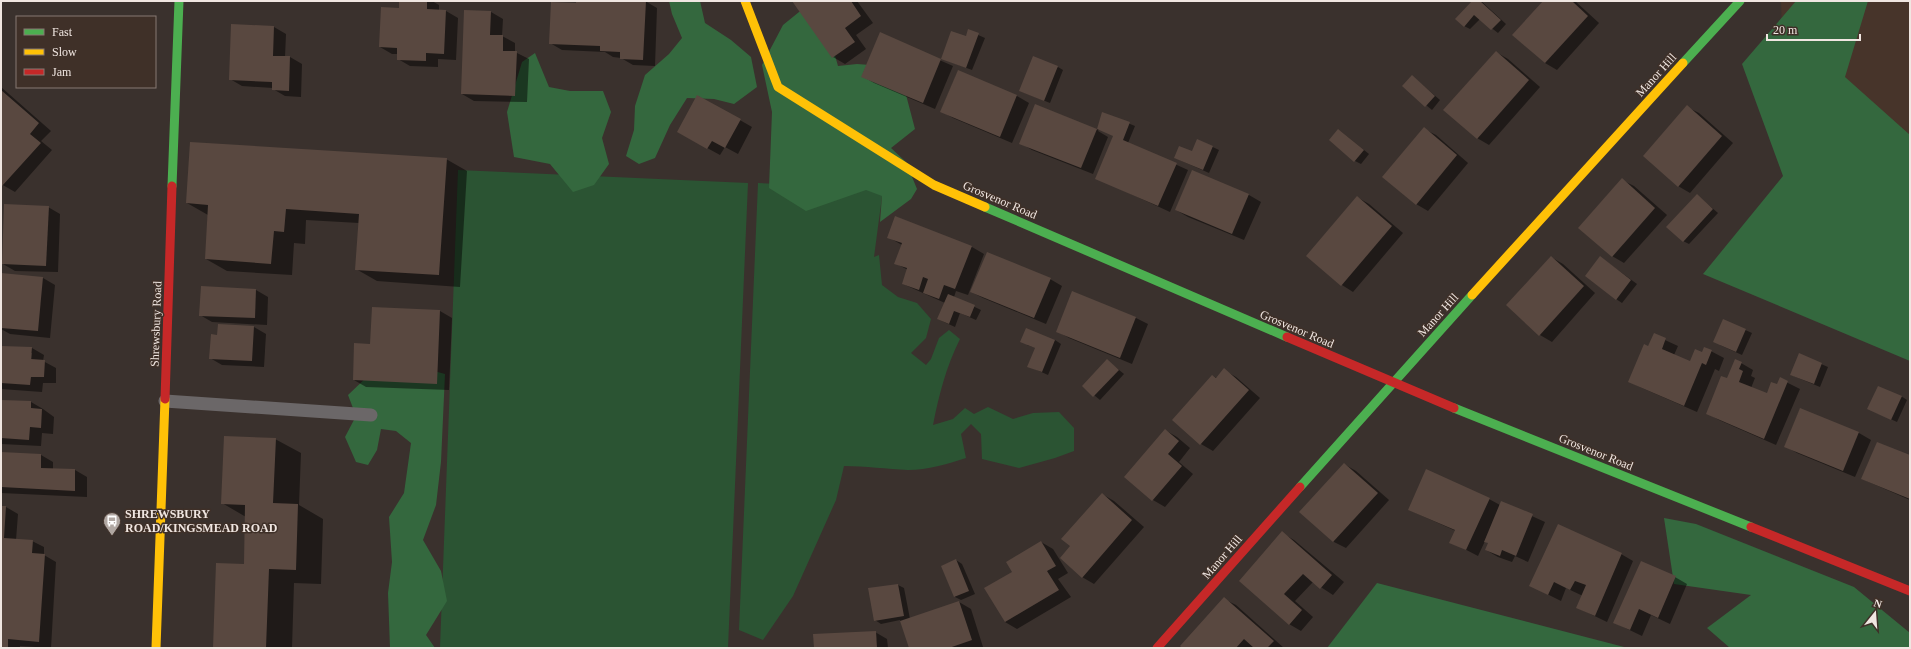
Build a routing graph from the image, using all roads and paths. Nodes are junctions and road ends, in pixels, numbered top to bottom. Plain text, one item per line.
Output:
1 (180, 1) edge
2 (745, 1) edge
3 (1740, 1) edge
4 (1392, 383) junction
5 (165, 402) junction
6 (371, 415) dead end
7 (1910, 591) edge
8 (156, 648) edge
9 (1157, 648) edge

1 - 5 street, Shrewsbury Road
2 - 4 street, Grosvenor Road
3 - 4 street, Manor Hill
4 - 7 street, Grosvenor Road
4 - 9 street, Manor Hill
5 - 6 lane
5 - 8 street, Shrewsbury Road

